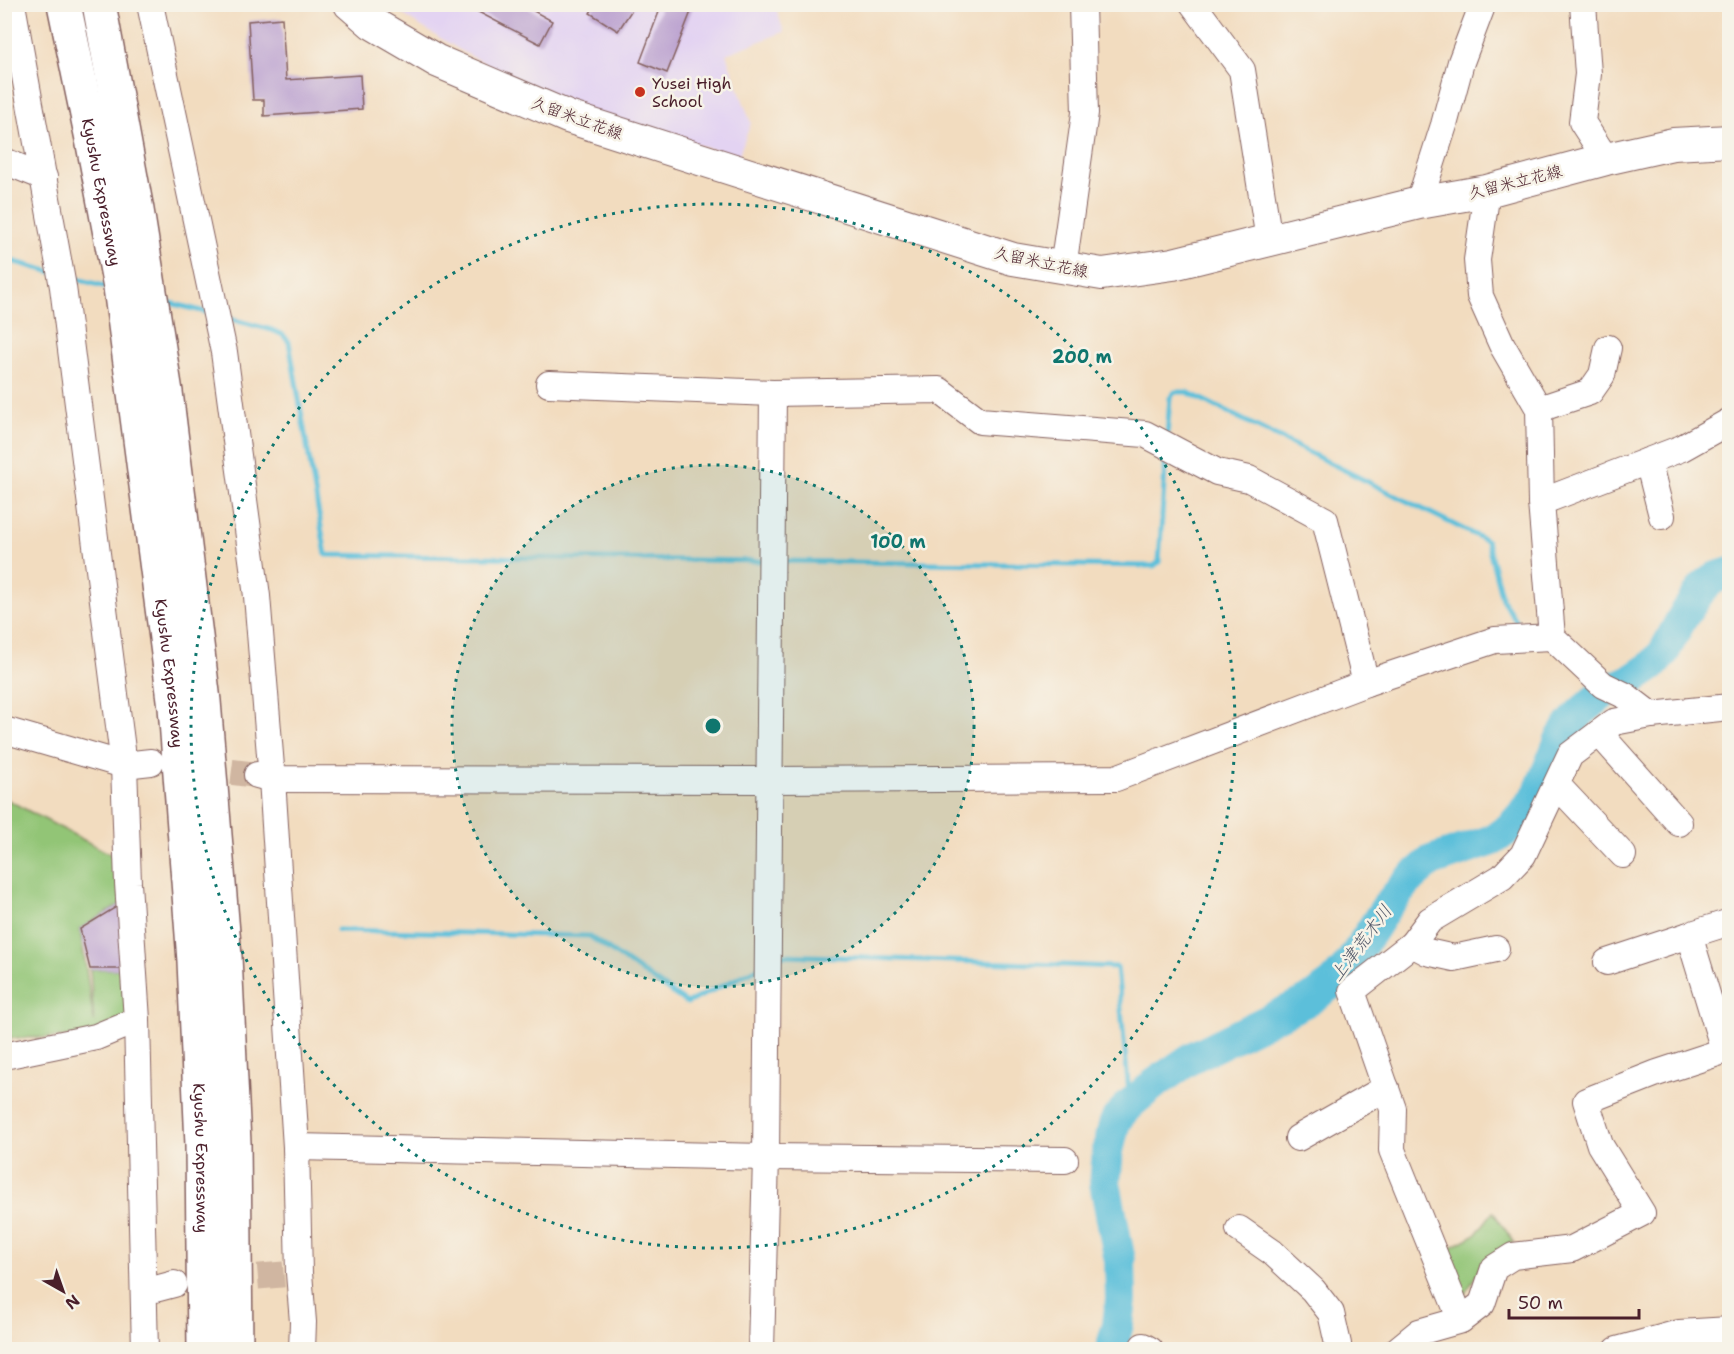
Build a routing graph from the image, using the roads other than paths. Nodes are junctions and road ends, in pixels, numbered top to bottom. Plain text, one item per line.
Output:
1 (12, 4) edge
2 (64, 4) edge
3 (99, 4) edge
4 (150, 4) edge
5 (350, 4) edge
6 (1082, 4) edge
7 (1192, 4) edge
8 (1480, 4) edge
9 (1582, 4) edge
10 (1730, 141) edge
11 (1606, 159) junction
12 (4, 161) edge
13 (44, 177) junction
14 (1487, 191) junction
15 (1419, 203) junction
16 (1269, 240) junction
17 (1063, 268) junction
18 (1608, 348) dead end
19 (549, 384) dead end
20 (773, 393) junction
21 (1539, 409) junction
22 (1727, 429) edge
23 (1648, 461) junction
24 (1541, 502) junction
25 (1662, 516) dead end
26 (1552, 637) junction
27 (1366, 683) junction
28 (1730, 707) edge
29 (1651, 715) junction
30 (4, 730) edge
31 (1599, 733) junction
32 (151, 762) dead end
33 (124, 765) junction
34 (265, 777) junction
35 (770, 780) junction
36 (1557, 785) junction
37 (1678, 823) dead end
38 (1623, 855) dead end
39 (1730, 922) edge
40 (1689, 935) junction
41 (1412, 944) junction
42 (1496, 949) dead end
43 (1607, 962) dead end
44 (137, 1020) junction
45 (1727, 1050) edge
46 (4, 1056) edge
47 (1386, 1088) junction
48 (1298, 1138) dead end
49 (297, 1147) junction
50 (766, 1157) junction
51 (1065, 1160) dead end
52 (1239, 1229) dead end
53 (174, 1284) dead end
54 (144, 1292) junction
55 (1461, 1320) junction
56 (1730, 1330) edge
57 (145, 1350) edge
58 (204, 1350) edge
59 (236, 1350) edge
60 (302, 1350) edge
61 (761, 1350) edge
62 (1337, 1350) edge
63 (1397, 1350) edge
64 (1617, 1350) edge

1 - 13 street
2 - 58 highway, Kyushu Expressway
3 - 59 highway, Kyushu Expressway
4 - 34 street
5 - 17 main road, 久留米立花線
6 - 17 street
7 - 16 street
8 - 15 street
9 - 11 street
10 - 11 main road, 久留米立花線
11 - 14 main road, 久留米立花線
12 - 13 street
13 - 33 street
14 - 15 main road, 久留米立花線
14 - 21 street
15 - 16 main road, 久留米立花線
16 - 17 main road, 久留米立花線
18 - 21 street
19 - 20 street
20 - 27 street
20 - 35 street
21 - 24 street
22 - 23 street
23 - 24 street
23 - 25 street
24 - 26 street
26 - 27 street
26 - 29 street
27 - 35 street
28 - 29 street
29 - 31 street
30 - 33 street
31 - 36 street
31 - 37 street
32 - 33 street
33 - 44 street
34 - 35 street
34 - 49 street
35 - 50 street
36 - 38 street
36 - 41 street
39 - 40 street
40 - 43 street
40 - 45 street
41 - 42 street
41 - 47 street
44 - 46 street
44 - 54 street
45 - 55 street
47 - 48 street
47 - 55 street
49 - 50 street
49 - 60 street
50 - 51 street
50 - 61 street
52 - 62 street
53 - 54 street
54 - 57 street
55 - 63 street
56 - 64 street

